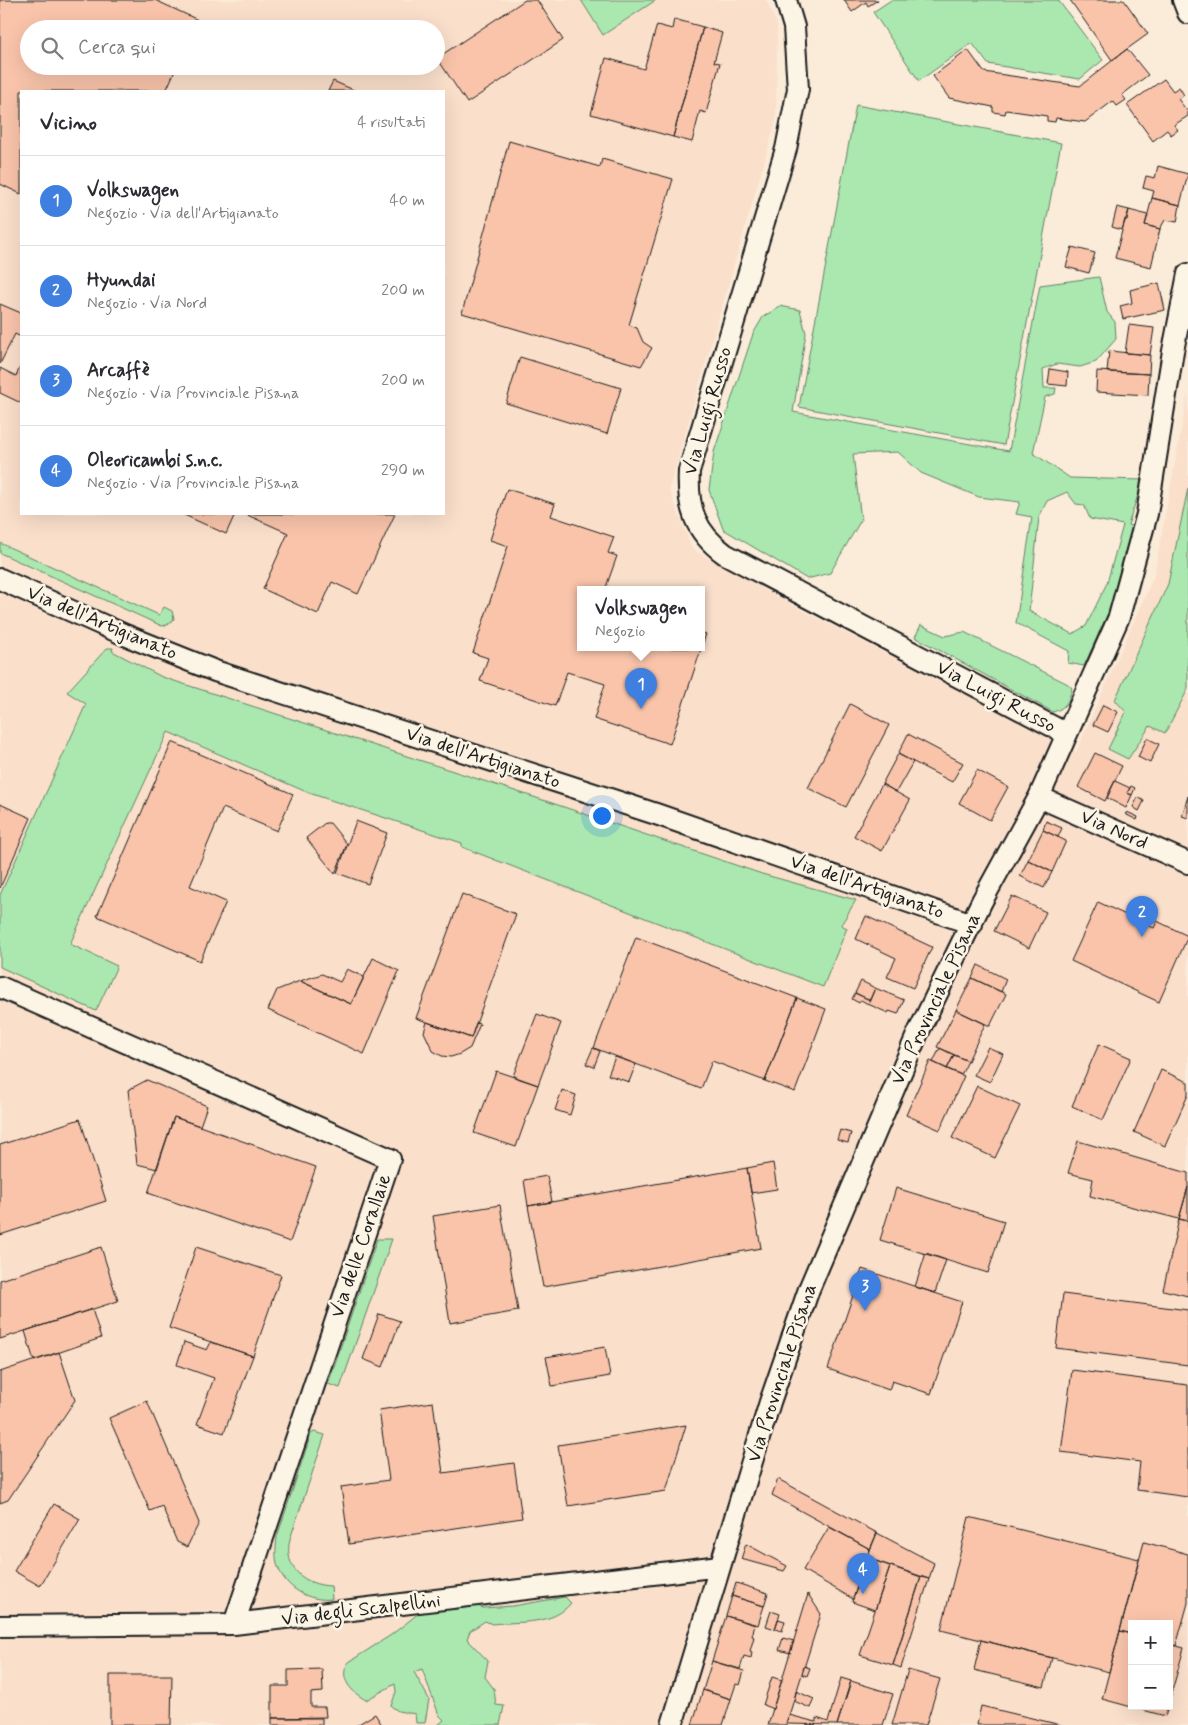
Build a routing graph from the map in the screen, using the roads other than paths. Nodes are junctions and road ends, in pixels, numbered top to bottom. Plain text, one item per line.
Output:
1 (786, 0) edge
2 (1183, 0) edge
3 (1188, 13) edge
4 (1188, 274) edge
5 (0, 579) edge
6 (1067, 734) junction
7 (1039, 797) junction
8 (1188, 863) edge
9 (972, 924) junction
10 (0, 987) edge
11 (720, 1566) junction
12 (234, 1624) junction
13 (0, 1626) edge
14 (672, 1725) edge

1 - 6 street, Via Luigi Russo
2 - 3 street
4 - 6 street, Via Provinciale Pisana
5 - 9 street, Via dell'Artigianato
6 - 7 street, Via Provinciale Pisana
7 - 8 street, Via Nord
7 - 9 street, Via Provinciale Pisana
9 - 11 street, Via Provinciale Pisana
10 - 12 street, Via delle Corallaie
11 - 12 street, Via degli Scalpellini
11 - 14 street, Via Provinciale Pisana
12 - 13 street, Via degli Scalpellini

